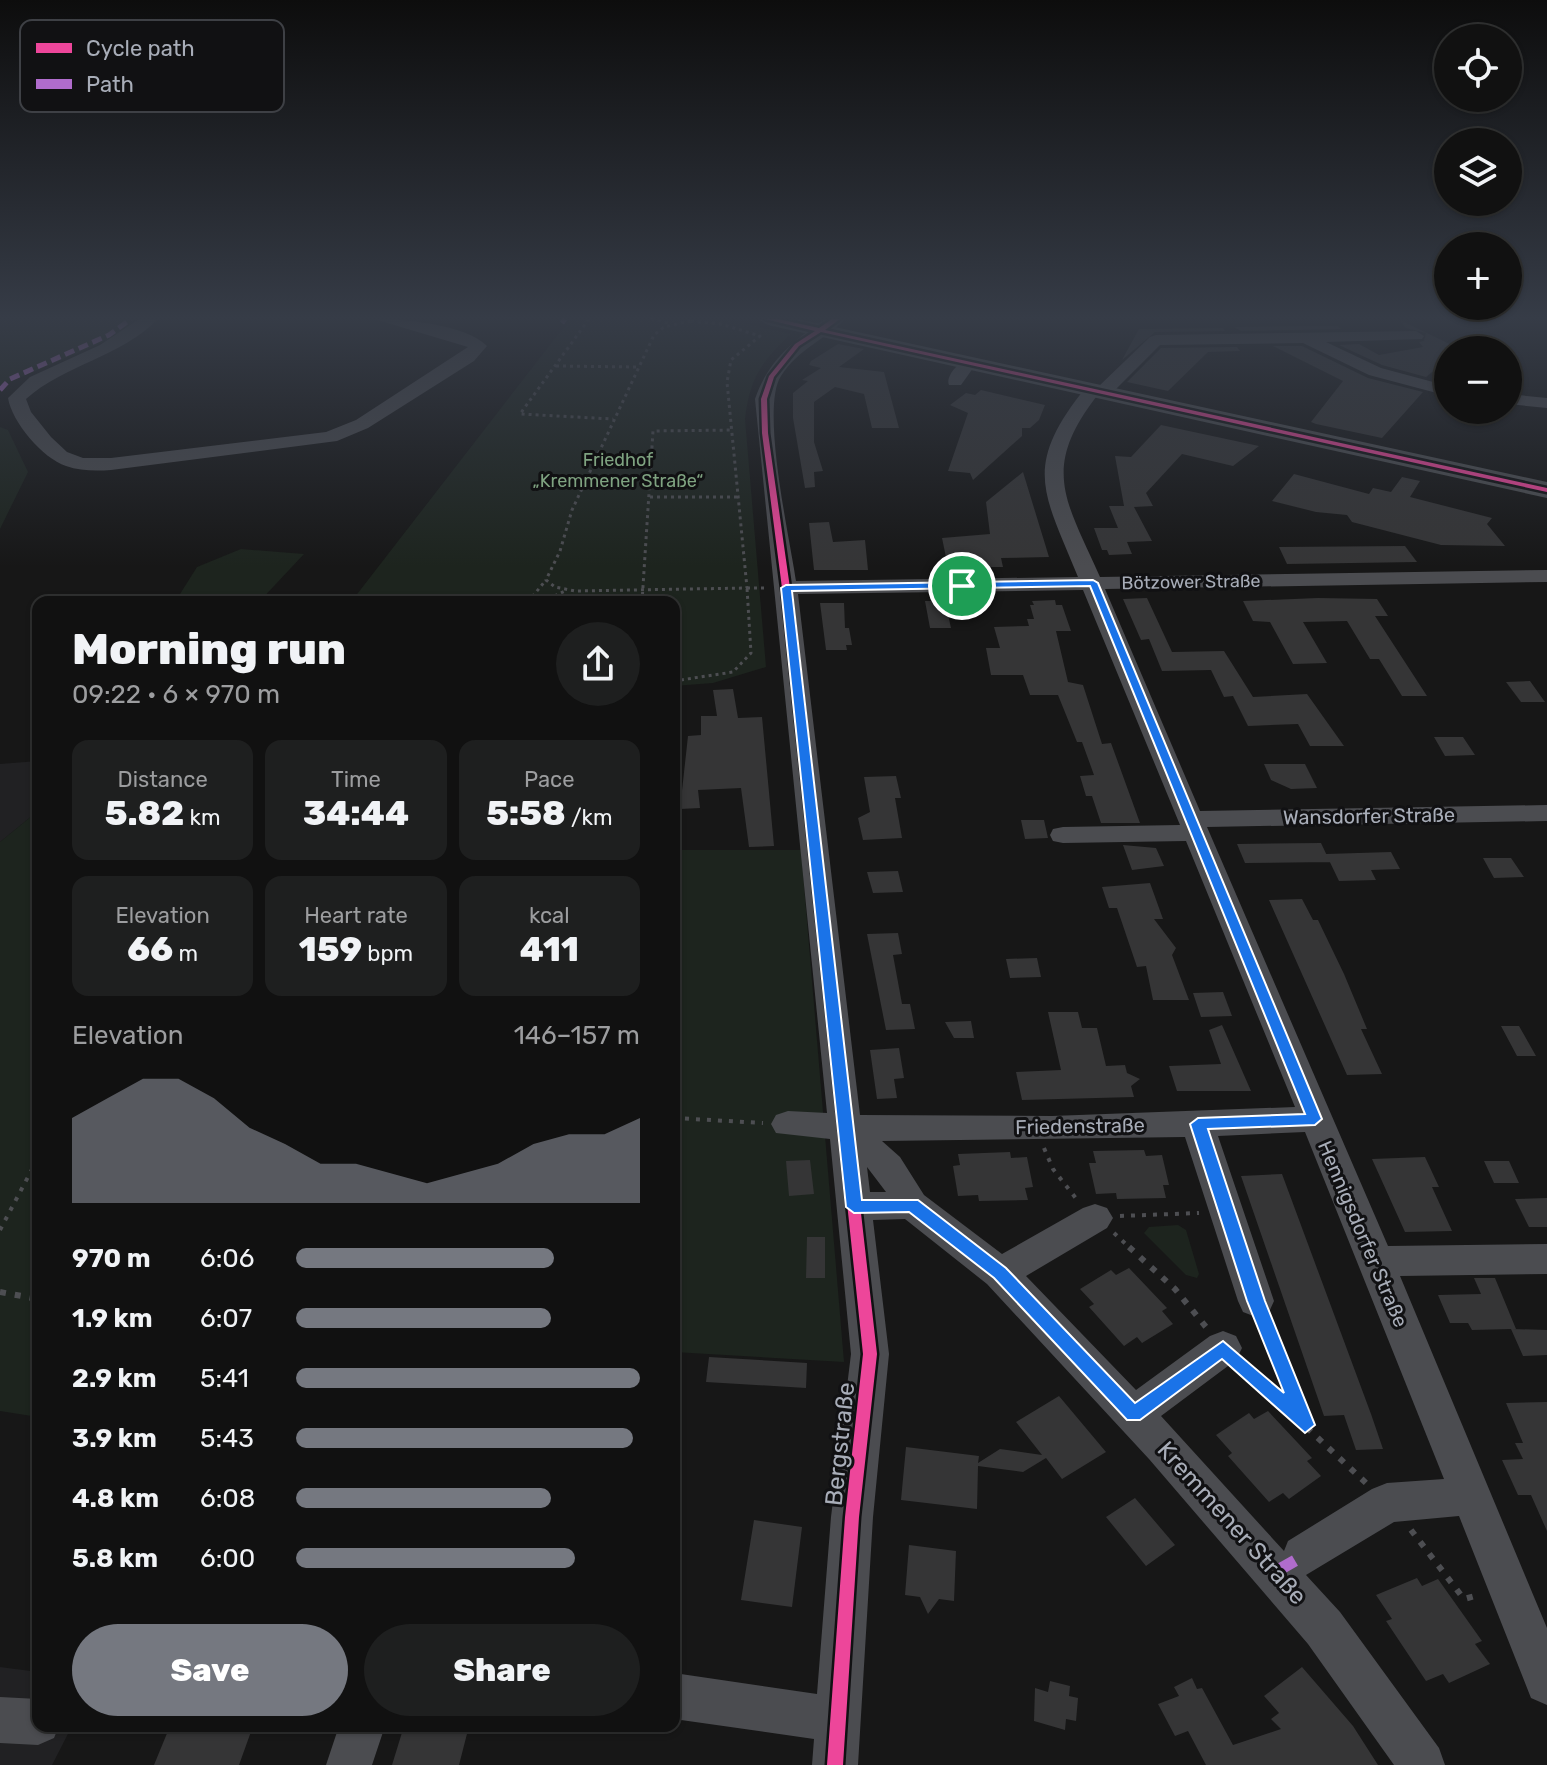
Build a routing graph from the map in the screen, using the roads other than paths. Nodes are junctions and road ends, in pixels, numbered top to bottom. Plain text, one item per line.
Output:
1 (17, 401) edge
2 (398, 401) edge
3 (764, 401) edge
4 (1087, 401) edge
5 (1140, 401) edge
6 (1547, 490) edge
7 (1547, 576) edge
8 (1093, 583) junction
9 (786, 588) junction
10 (1547, 813) edge
11 (1193, 826) junction
12 (1063, 835) dead end
13 (1315, 1119) junction
14 (788, 1124) road end
15 (1198, 1124) junction
16 (845, 1128) junction
17 (912, 1205) junction
18 (854, 1207) junction
19 (1095, 1218) road end
20 (1547, 1259) edge
21 (1376, 1261) junction
22 (1000, 1273) junction
23 (1256, 1301) road end
24 (1223, 1348) road end
25 (1134, 1414) junction
26 (1471, 1496) junction
27 (1303, 1556) dead end
28 (1547, 1682) edge
29 (680, 1697) edge
30 (0, 1720) edge
31 (839, 1720) junction
32 (32, 1722) edge
33 (360, 1732) edge
34 (349, 1765) edge
35 (835, 1765) edge
36 (1422, 1765) edge

1 - 2 street
3 - 9 street, Bergstraße
4 - 8 street, Hennigsdorfer Straße
5 - 6 main road
7 - 8 street, Bötzower Straße
8 - 9 street, Bötzower Straße
8 - 11 street, Hennigsdorfer Straße
9 - 16 street, Bergstraße
10 - 11 street, Wansdorfer Straße
11 - 12 street, Wansdorfer Straße
11 - 13 street, Hennigsdorfer Straße
13 - 15 street, Friedenstraße
13 - 21 street, Hennigsdorfer Straße
14 - 16 street, Friedenstraße
15 - 16 street, Friedenstraße
15 - 23 street
16 - 17 street, Kremmener Straße
16 - 18 street, Bergstraße
17 - 18 street
17 - 22 street, Kremmener Straße
18 - 31 street, Bergstraße
19 - 22 street
20 - 21 street
21 - 26 street, Hennigsdorfer Straße
22 - 25 street, Kremmener Straße
24 - 25 street
25 - 36 street, Kremmener Straße
26 - 27 street
26 - 28 street, Hennigsdorfer Straße
29 - 31 street
30 - 32 street
31 - 35 street, Bergstraße
33 - 34 street

